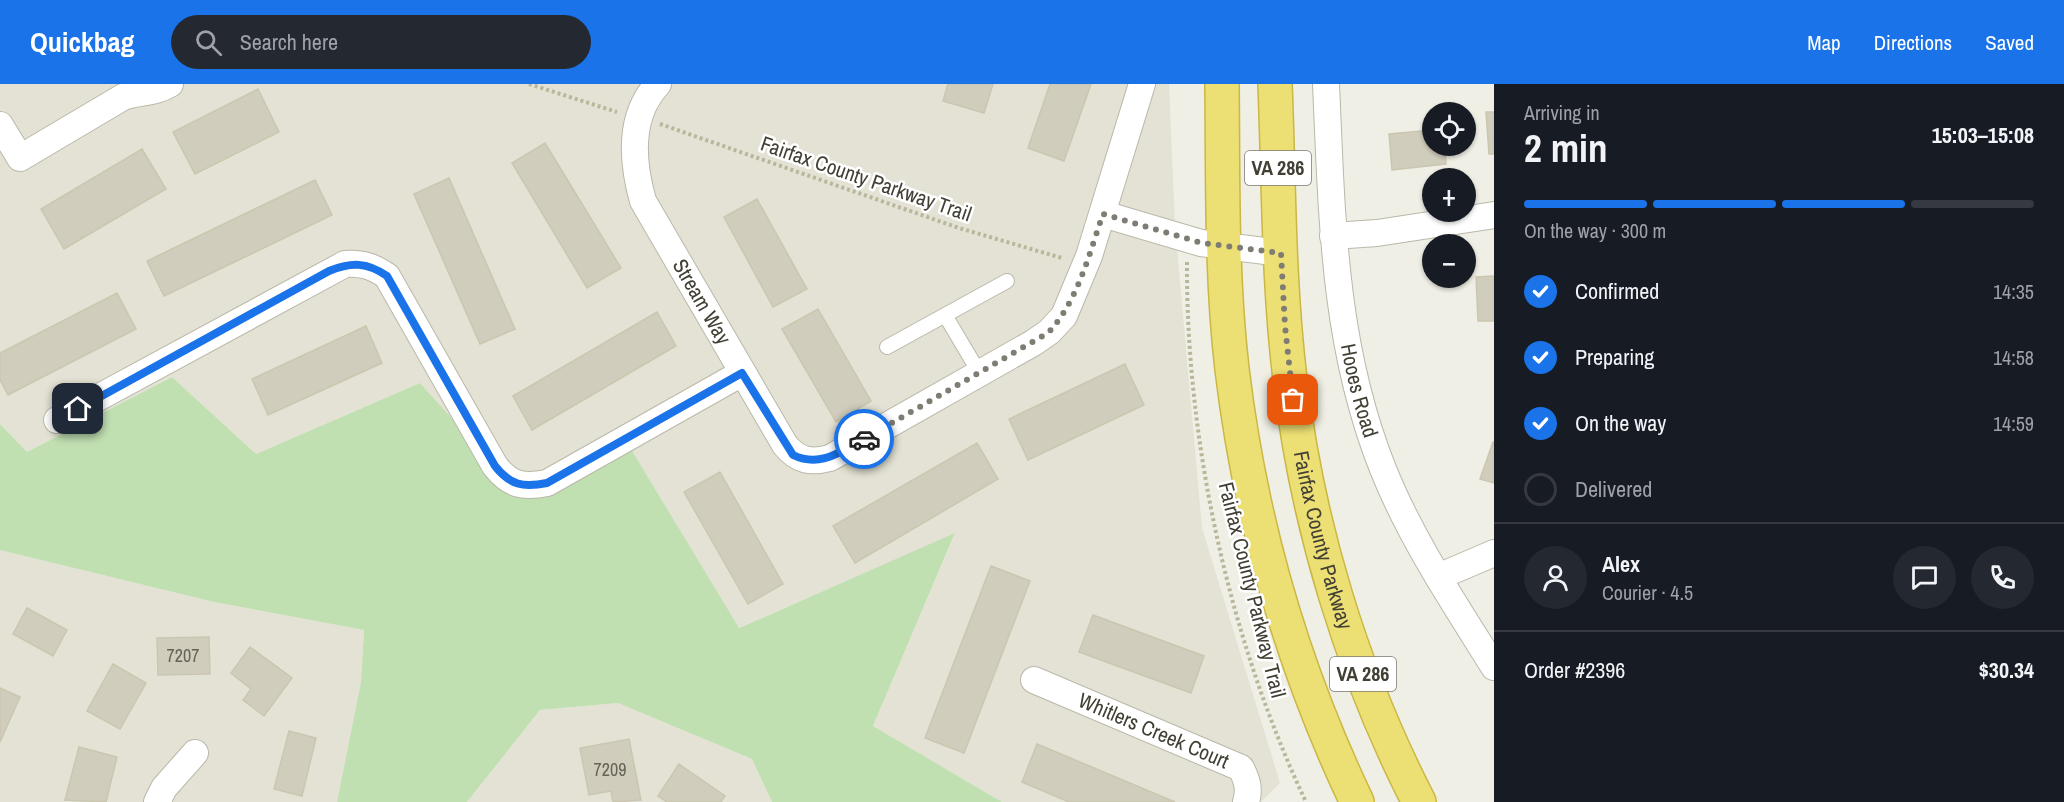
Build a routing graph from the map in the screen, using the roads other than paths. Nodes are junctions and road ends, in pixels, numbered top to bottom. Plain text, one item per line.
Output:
1 (170, 84) edge
2 (658, 84) edge
3 (1142, 84) edge
4 (1222, 84) edge
5 (1275, 84) edge
6 (1326, 84) edge
7 (0, 125) edge
8 (1103, 214) junction
9 (1494, 215) edge
10 (1333, 236) junction
11 (1225, 248) junction
12 (1281, 253) junction
13 (1007, 281) dead end
14 (945, 315) junction
15 (887, 347) dead end
16 (742, 373) junction
17 (980, 374) junction
18 (57, 420) dead end
19 (1494, 553) edge
20 (1438, 577) junction
21 (1494, 667) edge
22 (1034, 680) dead end
23 (195, 753) dead end
24 (157, 802) edge
25 (1246, 802) edge
26 (1358, 802) edge
27 (1419, 802) edge

1 - 7 street
2 - 16 street, Stream Way
3 - 8 street, Stream Way
4 - 11 highway, VA 286
5 - 12 highway, Fairfax County Parkway / VA 286
6 - 10 street, Hooes Road
8 - 11 street
8 - 17 street, Stream Way
9 - 10 street
10 - 20 street, Hooes Road
11 - 12 street
11 - 26 highway, VA 286
12 - 27 highway, Fairfax County Parkway / VA 286
13 - 14 lane
14 - 15 lane
14 - 17 lane
16 - 17 street, Stream Way
16 - 18 street
19 - 20 street
20 - 21 street, Hooes Road
22 - 25 street, Whitlers Creek Court
23 - 24 street

